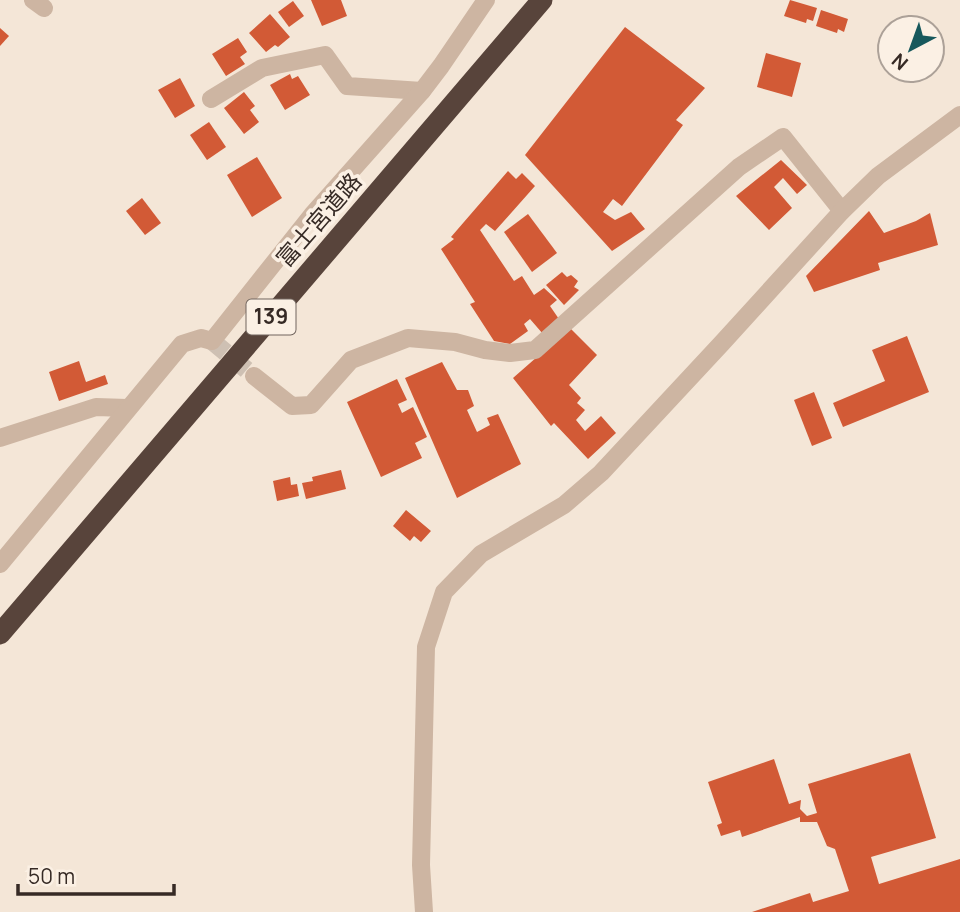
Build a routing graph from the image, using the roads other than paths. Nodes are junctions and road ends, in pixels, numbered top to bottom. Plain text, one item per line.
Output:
1 (486, 0) edge
2 (542, 0) edge
3 (422, 91) junction
4 (211, 99) dead end
5 (960, 115) edge
6 (842, 211) junction
7 (254, 376) tunnel mouth
8 (127, 408) junction
9 (0, 438) edge
10 (0, 564) edge
11 (0, 634) edge
12 (424, 912) edge

1 - 3 street
2 - 11 highway, 富士宮道路 / 139
3 - 4 street
3 - 8 street
5 - 6 street
6 - 7 street
6 - 12 street
8 - 9 street
8 - 10 street

